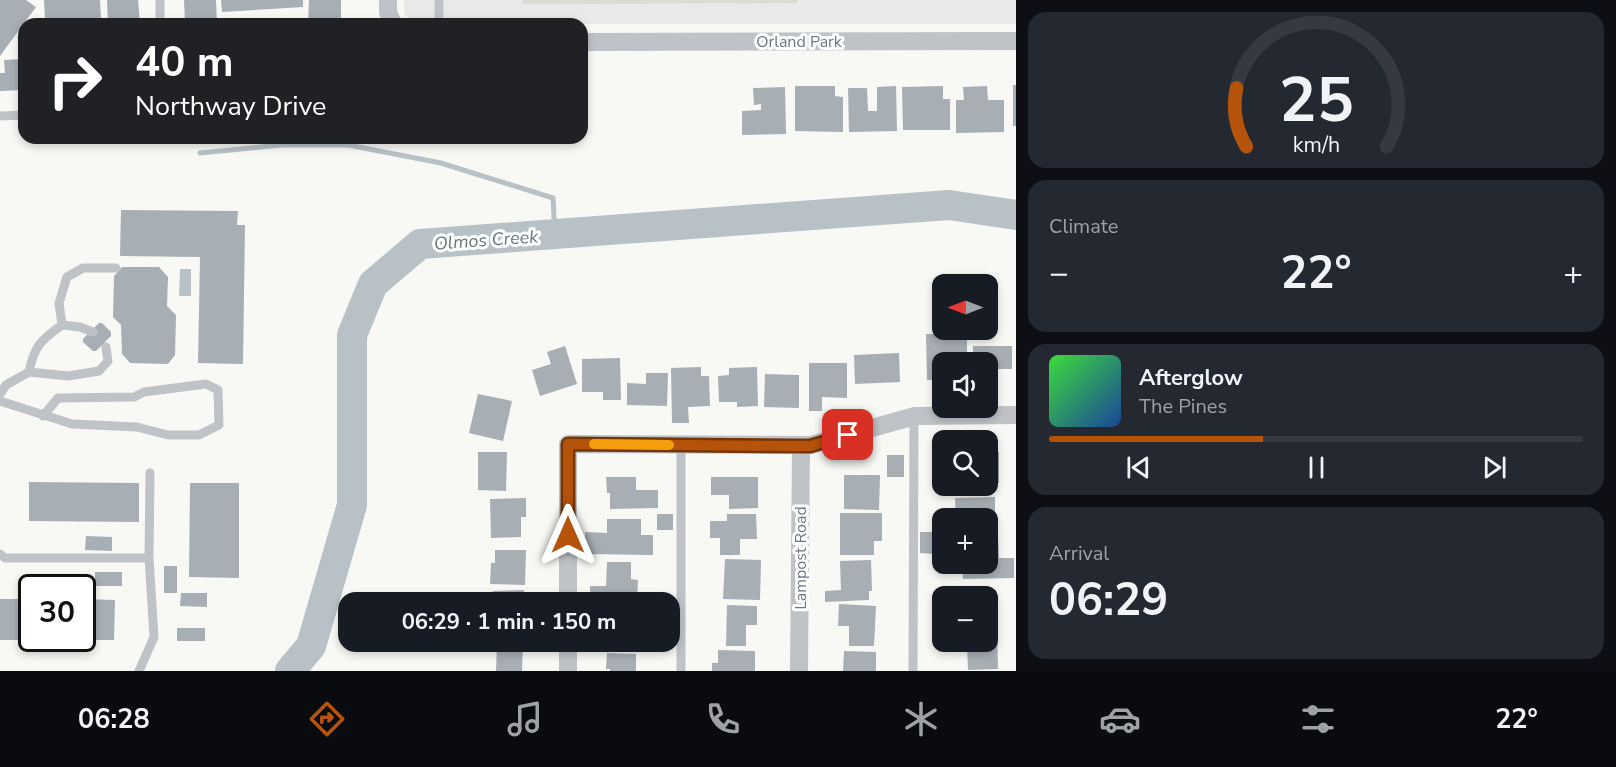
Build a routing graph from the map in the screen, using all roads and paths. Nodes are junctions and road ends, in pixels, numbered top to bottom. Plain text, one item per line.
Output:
1 (160, 0) edge
2 (388, 0) edge
3 (439, 0) edge
4 (160, 18) edge
5 (390, 18) edge
6 (439, 18) edge
7 (1016, 41) edge
8 (588, 42) edge
9 (18, 115) edge
10 (0, 116) edge
11 (116, 268) dead end
12 (62, 325) junction
13 (93, 332) dead end
14 (106, 347) dead end
15 (29, 372) junction
16 (0, 394) edge
17 (0, 401) edge
18 (1016, 415) edge
19 (43, 416) junction
20 (914, 417) junction
21 (681, 445) junction
22 (801, 446) junction
23 (150, 473) dead end
24 (0, 555) edge
25 (149, 558) junction
26 (568, 592) edge
27 (568, 652) edge
28 (139, 671) edge
29 (568, 671) edge
30 (681, 671) edge
31 (799, 671) edge
32 (914, 671) edge

1 - 4 lane
2 - 5 street
3 - 6 lane
7 - 8 street, Orland Park
9 - 10 lane
11 - 12 lane
12 - 13 lane
12 - 15 lane
14 - 15 lane
15 - 16 lane
17 - 19 lane
18 - 20 street
19 - 19 lane
20 - 22 street
20 - 32 lane
21 - 22 street
21 - 26 street
21 - 30 lane
22 - 31 street, Lampost Road
23 - 25 lane
24 - 25 lane
25 - 28 lane
27 - 29 street

